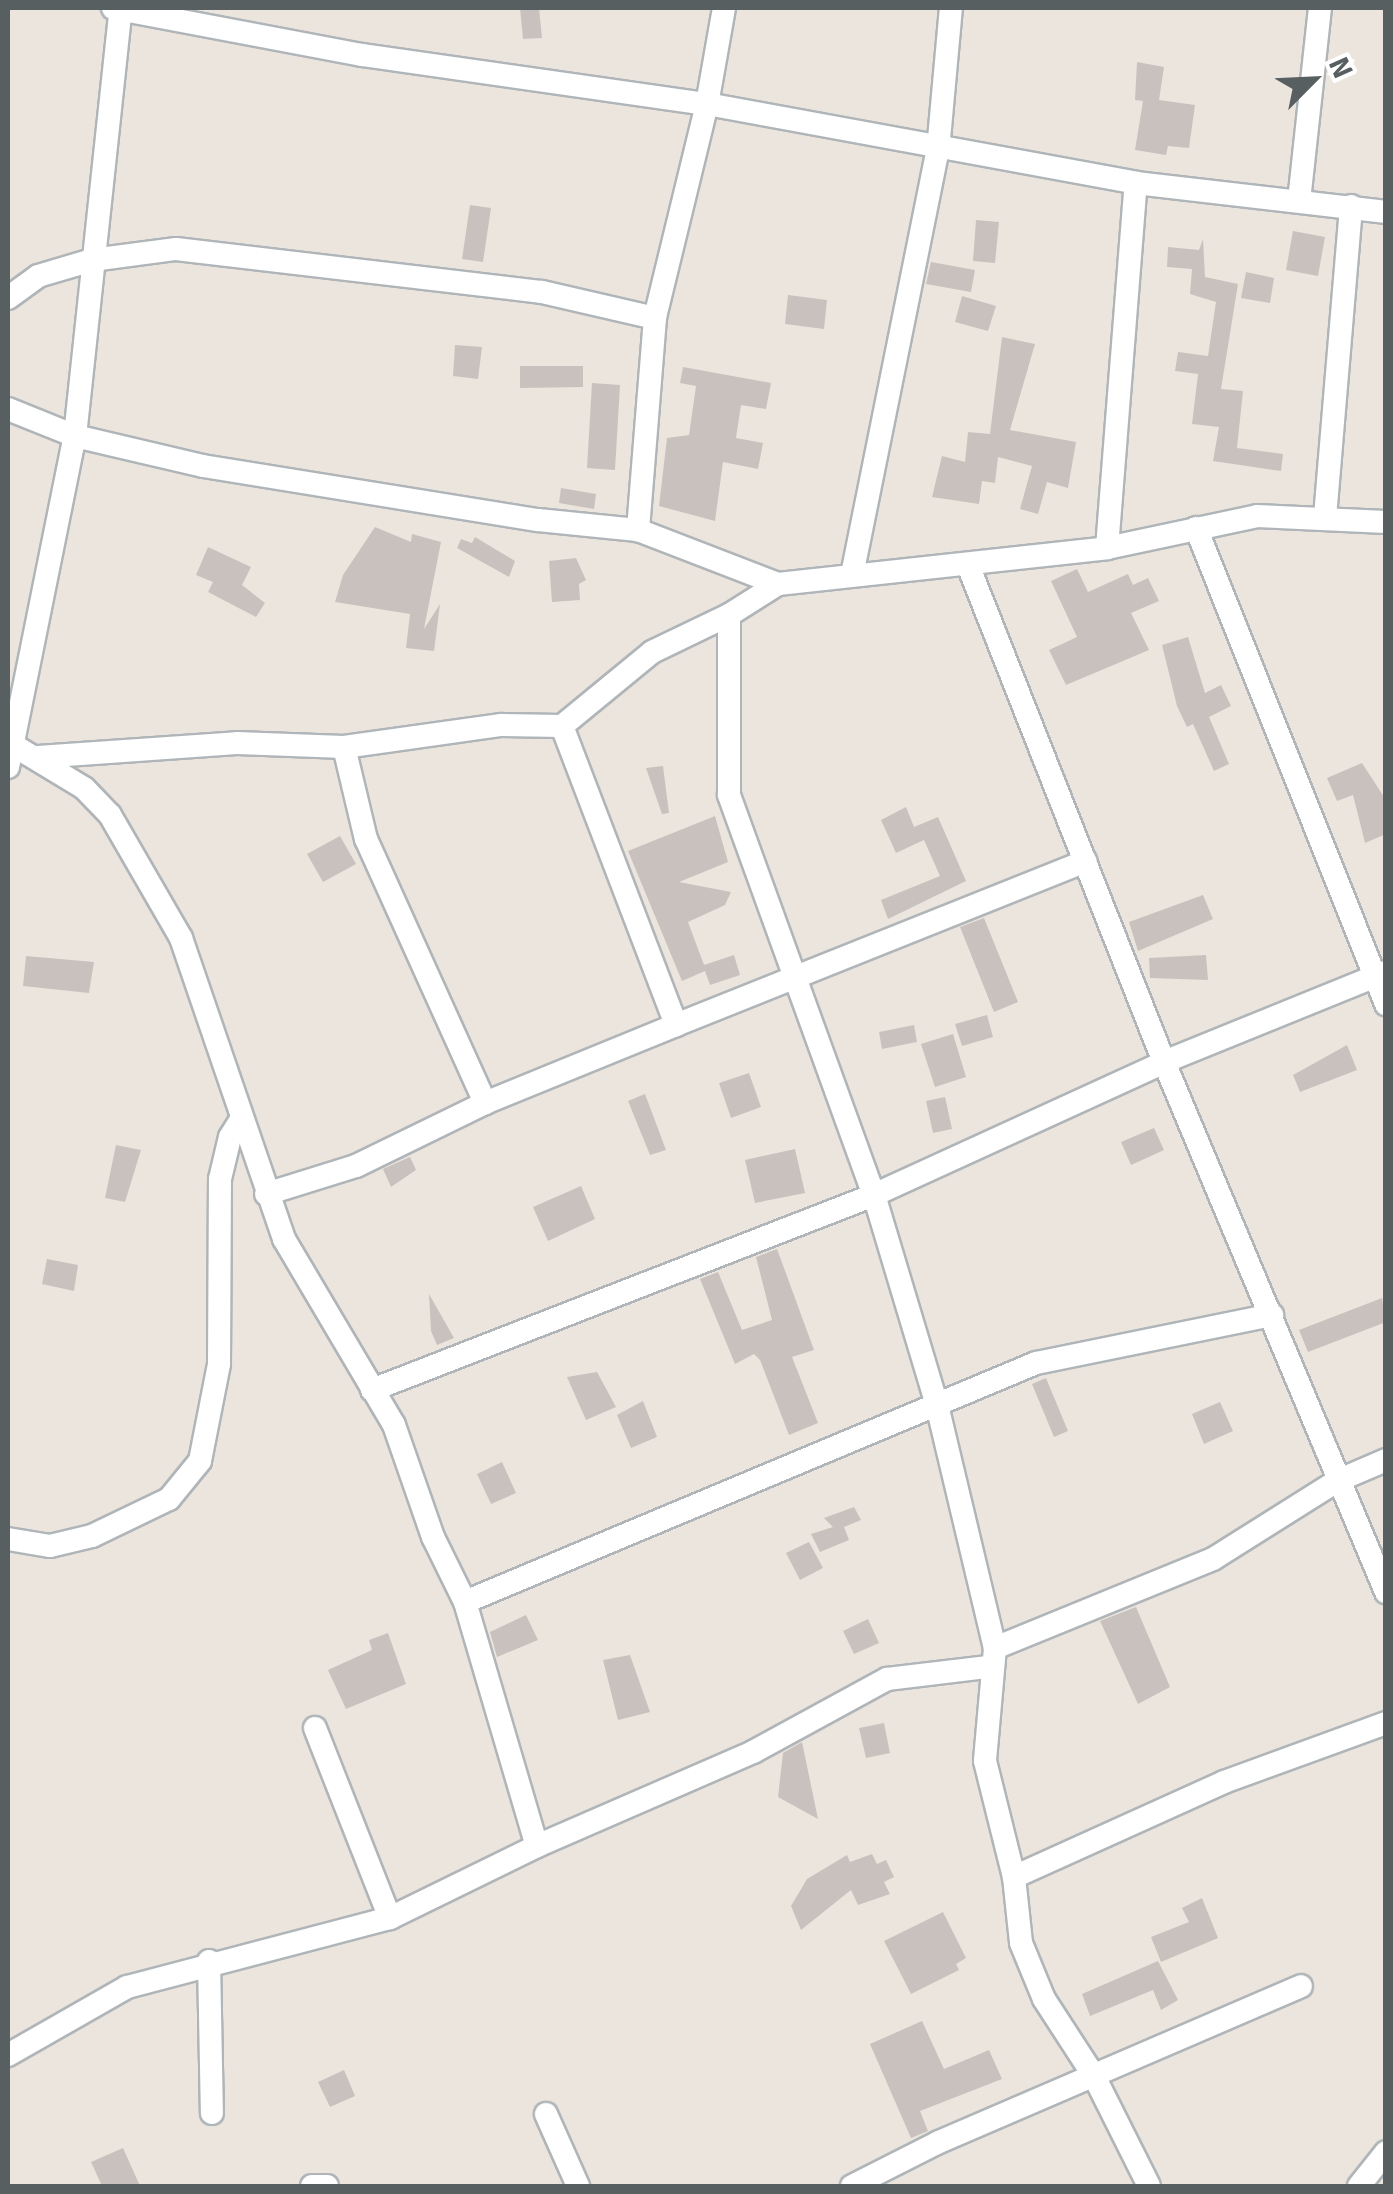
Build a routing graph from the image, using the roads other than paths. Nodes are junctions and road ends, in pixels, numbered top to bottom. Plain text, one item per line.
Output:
1 (724, 8) edge
2 (951, 8) edge
3 (1320, 8) edge
4 (117, 10) edge
5 (157, 11) edge
6 (708, 104) junction
7 (938, 150) junction
8 (1136, 183) junction
9 (1299, 201) junction
10 (1351, 206) junction
11 (1386, 212) edge
12 (92, 260) junction
13 (8, 298) edge
14 (655, 318) junction
15 (8, 409) edge
16 (75, 436) junction
17 (1325, 517) junction
18 (1386, 522) edge
19 (1196, 528) junction
20 (638, 530) junction
21 (1107, 548) junction
22 (968, 565) junction
23 (852, 576) junction
24 (778, 584) junction
25 (729, 616) junction
26 (562, 726) junction
27 (344, 748) junction
28 (9, 752) edge
29 (38, 757) junction
30 (1085, 861) junction
31 (1379, 975) edge
32 (794, 977) junction
33 (1386, 1004) edge
34 (676, 1025) junction
35 (1164, 1062) junction
36 (486, 1103) junction
37 (242, 1118) junction
38 (266, 1194) junction
39 (874, 1196) junction
40 (1272, 1315) junction
41 (372, 1390) junction
42 (938, 1405) junction
43 (1386, 1460) edge
44 (1337, 1481) junction
45 (8, 1539) edge
46 (1386, 1592) edge
47 (465, 1602) junction
48 (991, 1658) junction
49 (1386, 1723) edge
50 (314, 1728) dead end
51 (537, 1846) junction
52 (1014, 1876) junction
53 (390, 1918) junction
54 (210, 1961) junction
55 (1301, 1986) dead end
56 (8, 2055) edge
57 (1094, 2076) junction
58 (212, 2113) dead end
59 (546, 2114) dead end
60 (1386, 2152) edge
61 (312, 2186) edge
62 (327, 2186) edge
63 (578, 2186) edge
64 (852, 2186) edge
65 (1150, 2186) edge
66 (1359, 2186) edge

1 - 6 street
2 - 7 street
3 - 9 street
4 - 5 street
4 - 12 street
5 - 6 street
6 - 7 street
6 - 14 street
7 - 8 street
7 - 23 street
8 - 9 street
8 - 21 street
9 - 10 street
10 - 11 street
10 - 17 street
12 - 13 street
12 - 14 street
12 - 16 street
14 - 20 street
15 - 16 street
16 - 20 street
16 - 28 street
17 - 18 street
17 - 19 street
19 - 21 street
19 - 31 street
20 - 24 street
21 - 22 street
22 - 23 street
22 - 30 street
23 - 24 street
24 - 25 street
25 - 26 street
25 - 32 street
26 - 27 street
26 - 34 street
27 - 29 street
27 - 36 street
28 - 29 street
29 - 37 street
30 - 32 street
30 - 35 street
31 - 33 street
31 - 35 street
32 - 34 street
32 - 39 street
34 - 36 street
35 - 39 street
35 - 40 street
36 - 38 street
37 - 38 street
37 - 45 street
38 - 41 street
39 - 41 street
39 - 42 street
40 - 42 street
40 - 44 street
41 - 47 street
42 - 47 street
42 - 48 street
43 - 44 street
44 - 46 street
44 - 48 street
47 - 51 street
48 - 51 street
48 - 52 street
49 - 52 street
50 - 53 street
51 - 53 street
52 - 57 street
53 - 54 street
54 - 56 street
54 - 58 street
55 - 57 street
57 - 64 street
57 - 65 street
59 - 63 street
60 - 66 street
61 - 62 street

